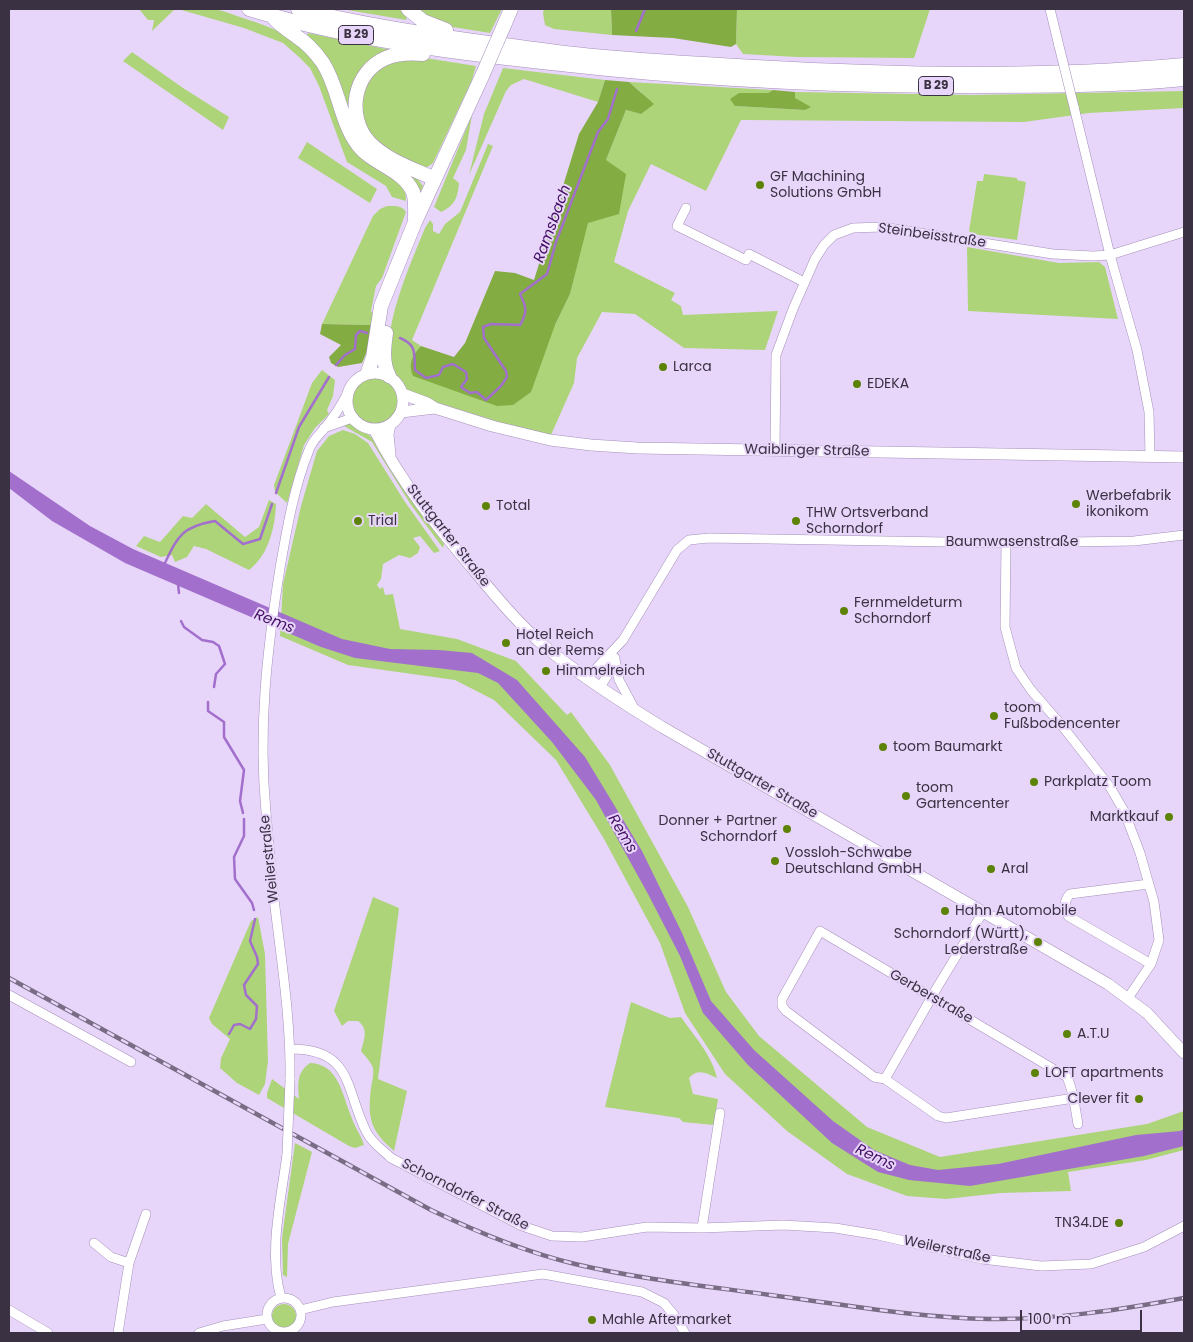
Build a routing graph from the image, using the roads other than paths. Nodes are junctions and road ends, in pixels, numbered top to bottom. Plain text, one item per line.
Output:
1 (249, 9) edge
2 (298, 9) edge
3 (408, 9) edge
4 (511, 9) edge
5 (1050, 9) edge
6 (272, 16) junction
7 (460, 39) junction
8 (442, 50) junction
9 (1184, 65) edge
10 (1184, 79) edge
11 (435, 179) junction
12 (686, 208) dead end
13 (415, 222) junction
14 (1184, 232) edge
15 (405, 250) junction
16 (1110, 255) junction
17 (804, 282) junction
18 (368, 372) junction
19 (388, 376) junction
20 (347, 394) junction
21 (403, 394) junction
22 (435, 408) junction
23 (401, 412) junction
24 (352, 418) junction
25 (390, 425) junction
26 (324, 428) junction
27 (374, 429) junction
28 (775, 450) junction
29 (1150, 456) junction
30 (390, 457) junction
31 (1184, 457) edge
32 (1184, 536) edge
33 (1006, 543) junction
34 (623, 640) junction
35 (615, 659) junction
36 (587, 678) junction
37 (600, 687) junction
38 (635, 710) junction
39 (1149, 884) junction
40 (984, 912) junction
41 (1151, 964) junction
42 (9, 995) edge
43 (932, 998) junction
44 (1128, 998) junction
45 (291, 1049) junction
46 (1184, 1053) edge
47 (131, 1062) dead end
48 (885, 1080) junction
49 (1074, 1098) junction
50 (720, 1113) dead end
51 (1078, 1124) dead end
52 (146, 1214) dead end
53 (1184, 1226) edge
54 (702, 1228) junction
55 (94, 1243) dead end
56 (129, 1263) junction
57 (281, 1298) junction
58 (9, 1310) edge
59 (300, 1310) junction
60 (267, 1319) junction
61 (48, 1333) edge
62 (118, 1333) edge
63 (199, 1333) edge
64 (685, 1333) edge

1 - 6 highway, B 29
2 - 7 highway, B 29
3 - 7 highway
4 - 11 highway, bridge
5 - 16 street, bridge
6 - 8 highway, B 29
6 - 13 highway
7 - 9 highway, B 29
8 - 10 highway, B 29
8 - 11 highway
11 - 13 highway
12 - 17 street
13 - 15 highway
14 - 16 street, Steinbeisstraße
15 - 18 highway
15 - 19 highway
16 - 17 street, Steinbeisstraße
16 - 29 street
17 - 28 street, Steinbeisstraße
18 - 19 main road
18 - 20 main road
19 - 21 main road
20 - 24 main road
20 - 26 street, Weilerstraße
21 - 22 main road, Waiblinger Straße
21 - 23 main road
22 - 23 main road, Waiblinger Straße
22 - 28 main road, Waiblinger Straße
23 - 25 main road
24 - 26 street
24 - 27 main road
25 - 27 main road
25 - 30 main road, Stuttgarter Straße
26 - 45 street, Weilerstraße
27 - 30 main road, Stuttgarter Straße
28 - 29 main road, Waiblinger Straße
29 - 31 main road, Waiblinger Straße
30 - 36 main road, Stuttgarter Straße
32 - 33 street, Baumwasenstraße
33 - 34 street, Baumwasenstraße
33 - 39 street
34 - 35 street, Baumwasenstraße
34 - 36 street, Baumwasenstraße
35 - 37 street, Baumwasenstraße
35 - 38 street
36 - 37 main road, Stuttgarter Straße
37 - 38 main road, Stuttgarter Straße
38 - 40 main road, Stuttgarter Straße
39 - 41 street
39 - 41 street
40 - 43 street
40 - 44 main road, Stuttgarter Straße
41 - 44 street
42 - 47 street
43 - 48 street
43 - 48 street, Gerberstraße
43 - 49 street, Gerberstraße
44 - 46 main road, Stuttgarter Straße
45 - 54 street, Schorndorfer Straße
45 - 57 street, Weilerstraße, bridge
48 - 49 street
49 - 51 street, Gerberstraße
50 - 54 street
52 - 56 street
53 - 54 street, Weilerstraße
55 - 56 street
56 - 62 street
57 - 59 street
57 - 60 street
58 - 61 street
59 - 60 street
59 - 64 street
60 - 63 street

